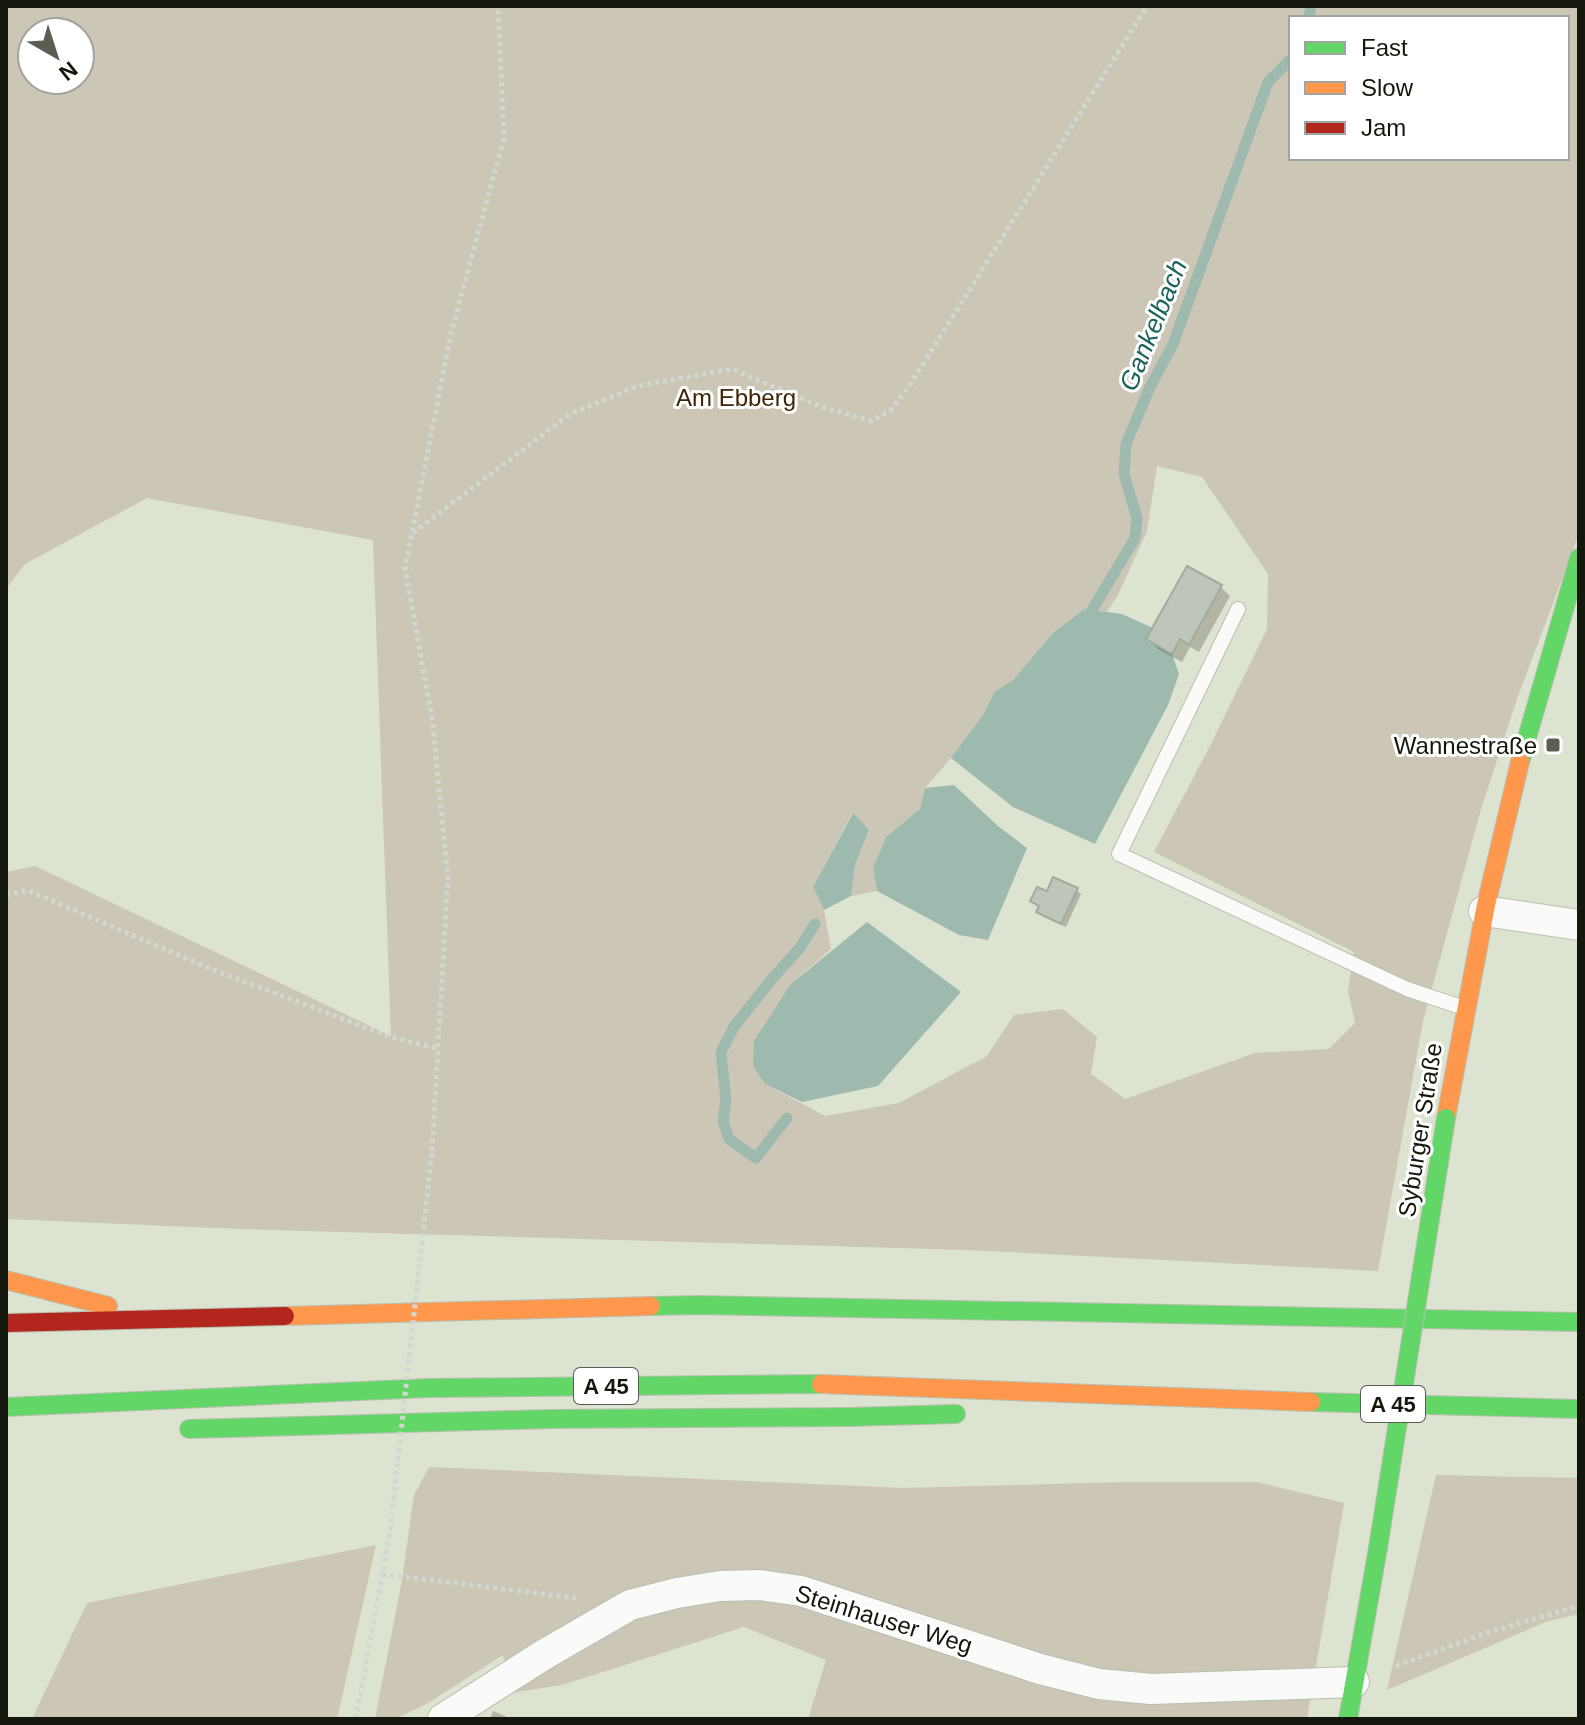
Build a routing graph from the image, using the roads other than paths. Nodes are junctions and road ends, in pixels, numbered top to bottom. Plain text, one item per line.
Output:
1 (1579, 558) edge
2 (1238, 609) dead end
3 (1484, 911) junction
4 (1579, 925) edge
5 (1464, 1008) junction
6 (6, 1280) edge
7 (157, 1319) junction
8 (1579, 1322) edge
9 (6, 1323) edge
10 (1206, 1399) junction
11 (6, 1407) edge
12 (1579, 1409) edge
13 (1023, 1410) dead end
14 (977, 1413) dead end
15 (173, 1429) dead end
16 (1354, 1682) junction
17 (443, 1719) edge
18 (1348, 1719) edge

1 - 3 main road, Syburger Straße
2 - 5 lane
3 - 4 street
3 - 5 main road, Syburger Straße
5 - 16 main road, Syburger Straße, bridge
6 - 7 main road
7 - 8 main road
7 - 9 main road
10 - 11 main road, A 45
10 - 12 main road, A 45
10 - 13 main road
14 - 15 main road
16 - 17 street, Steinhauser Weg
16 - 18 main road, Syburger Straße

